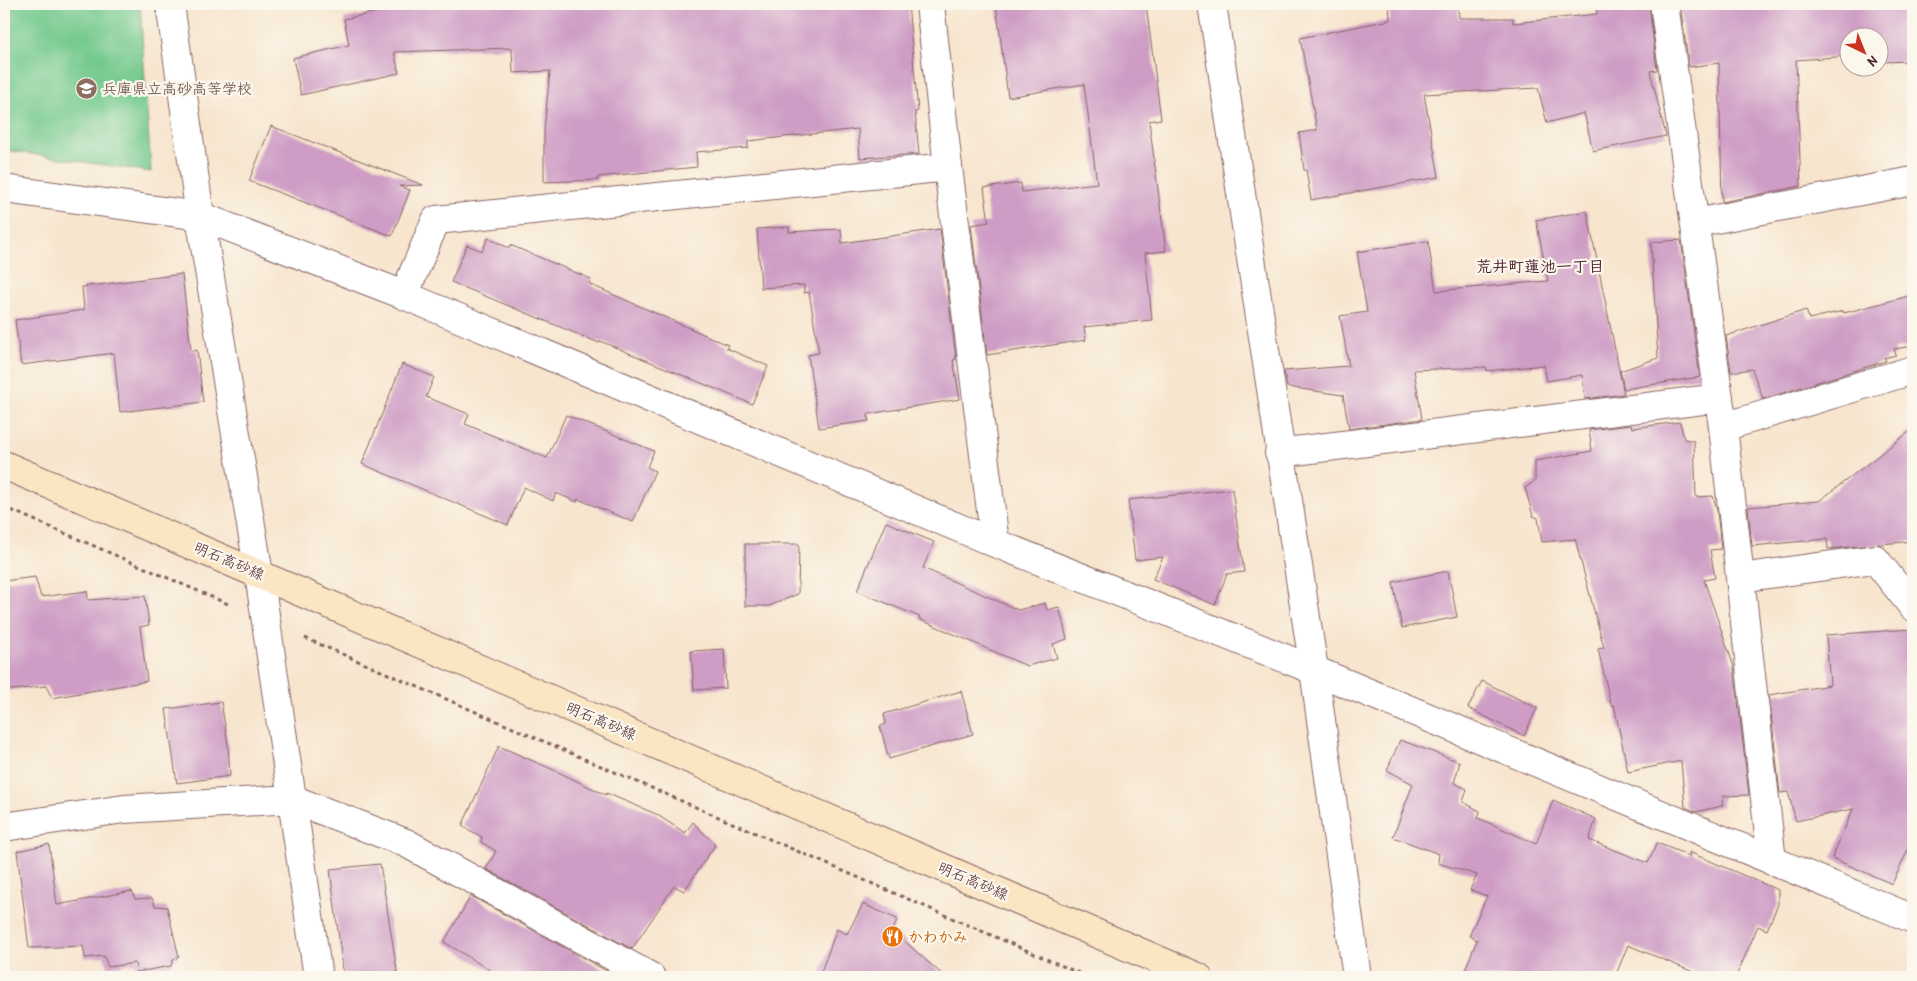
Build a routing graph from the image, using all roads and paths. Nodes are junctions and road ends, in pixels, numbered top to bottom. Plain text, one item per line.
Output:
1 (170, 4) edge
2 (930, 4) edge
3 (1212, 4) edge
4 (1664, 4) edge
5 (948, 167) junction
6 (1913, 181) edge
7 (4, 188) edge
8 (200, 216) junction
9 (1695, 223) junction
10 (404, 295) junction
11 (1913, 370) edge
12 (1719, 398) junction
13 (1723, 427) junction
14 (1279, 453) junction
15 (4, 465) edge
16 (4, 507) edge
17 (995, 543) junction
18 (259, 574) junction
19 (1740, 578) junction
20 (1913, 607) edge
21 (266, 621) junction
22 (1314, 670) junction
23 (292, 799) junction
24 (4, 827) edge
25 (1772, 861) junction
26 (1913, 919) edge
27 (318, 977) edge
28 (651, 977) edge
29 (1088, 977) edge
30 (1198, 977) edge
31 (1357, 977) edge

1 - 8 street
2 - 5 street
3 - 14 street
4 - 9 street
5 - 10 street
5 - 17 street
6 - 9 street
7 - 8 street
8 - 10 street
8 - 18 street
9 - 12 street
10 - 17 street
11 - 13 street
12 - 13 street
12 - 14 street
13 - 19 street
14 - 22 street
15 - 18 main road, 明石高砂線
16 - 21 path
17 - 22 street
18 - 21 street
18 - 30 main road, 明石高砂線
19 - 20 street
19 - 25 street
21 - 23 street
21 - 29 path
22 - 25 street
22 - 31 street
23 - 24 street
23 - 27 street
23 - 28 street
25 - 26 street

